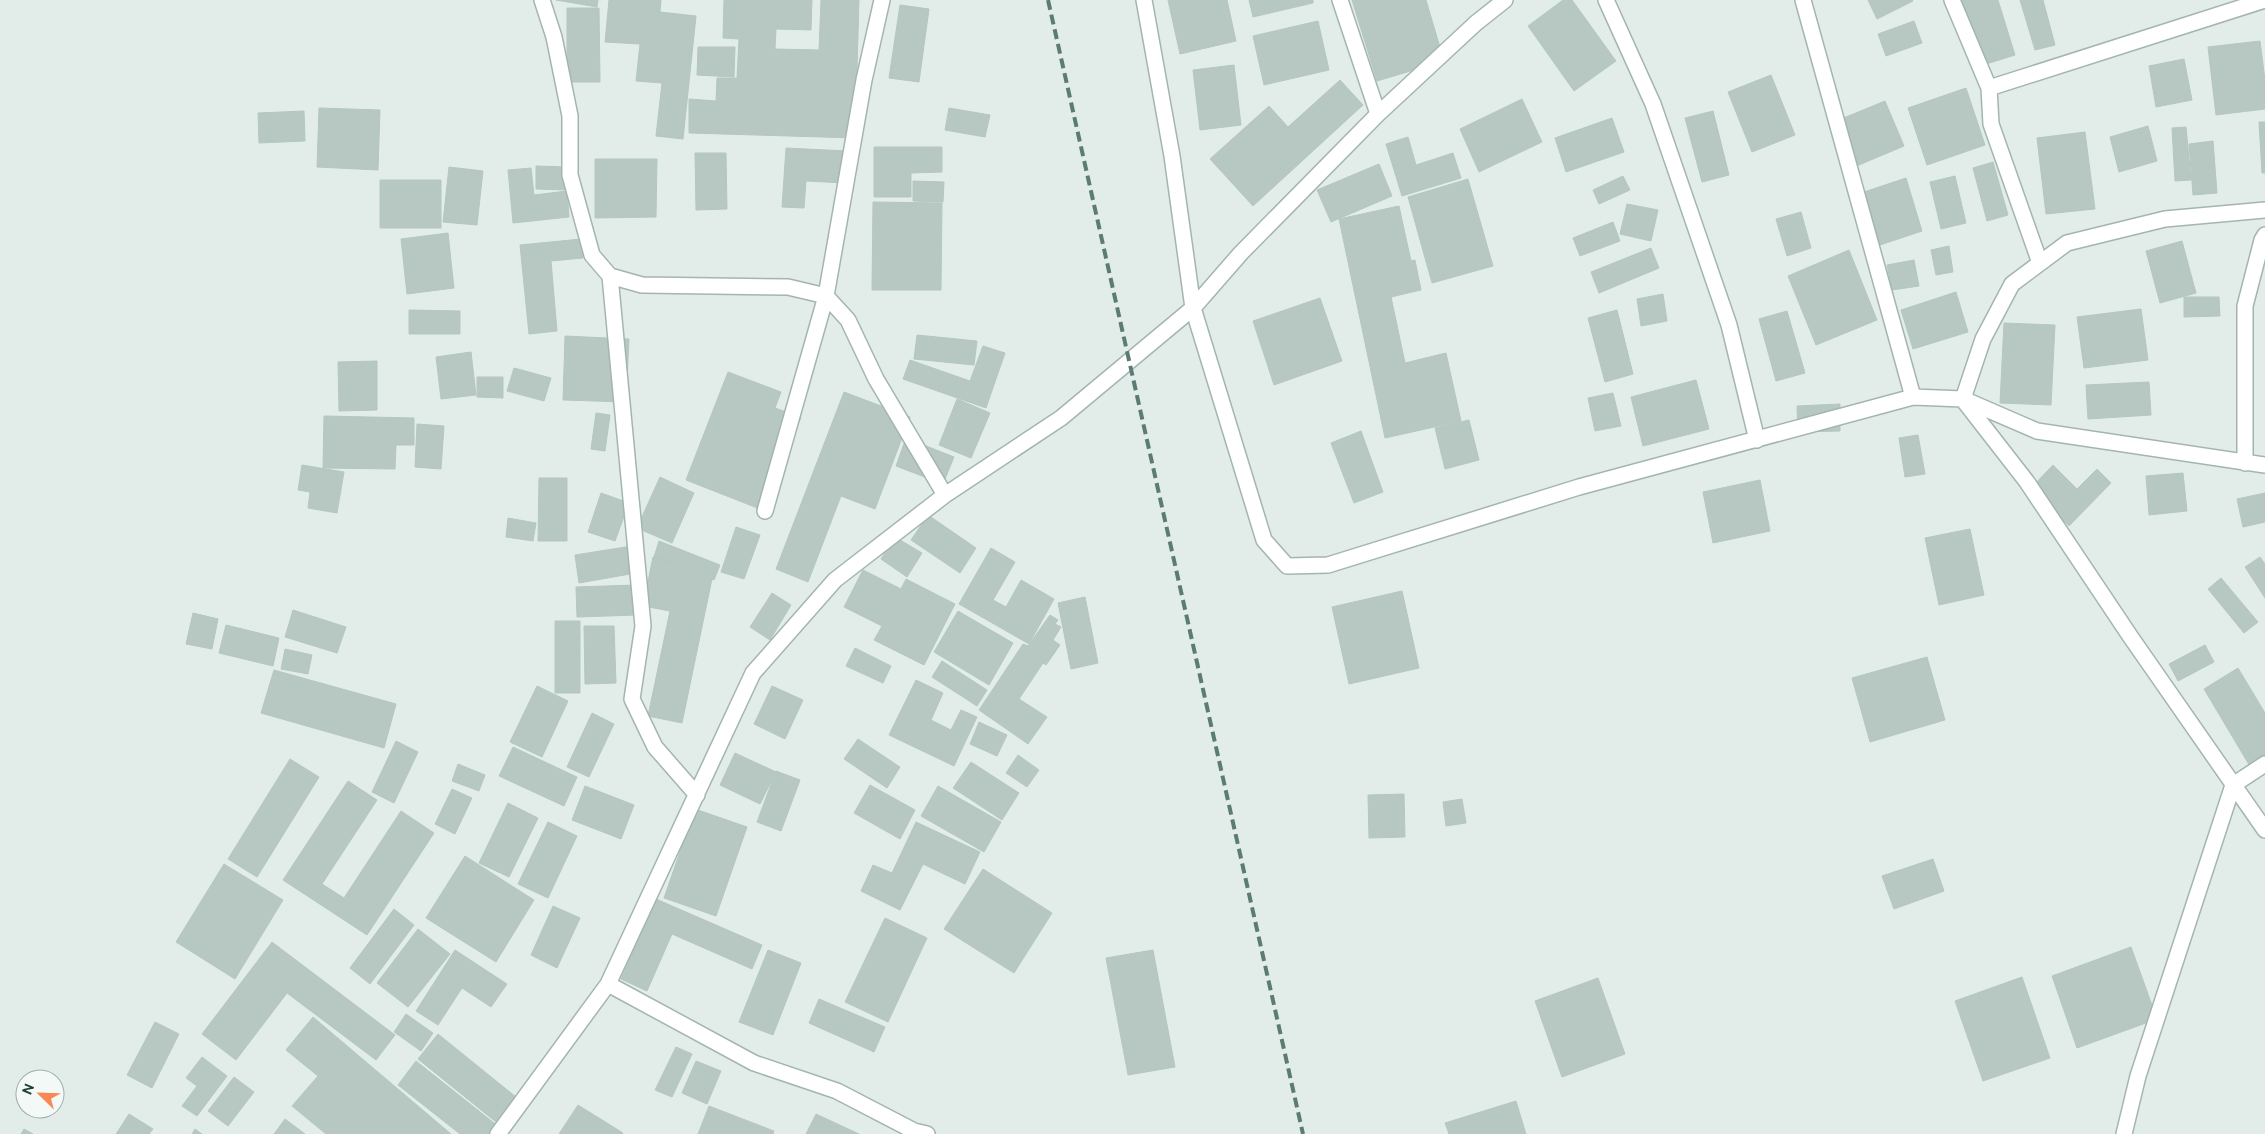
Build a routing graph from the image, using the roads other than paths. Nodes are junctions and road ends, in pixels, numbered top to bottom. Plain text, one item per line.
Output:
1 (542, 0) edge
2 (882, 0) edge
3 (1144, 0) edge
4 (1340, 0) edge
5 (1505, 0) edge
6 (1606, 0) edge
7 (1803, 0) edge
8 (1952, 0) edge
9 (2265, 0) edge
10 (1989, 88) junction
11 (1378, 114) junction
12 (2265, 210) edge
13 (2265, 235) edge
14 (2040, 263) junction
15 (610, 276) junction
16 (826, 296) junction
17 (1193, 308) junction
18 (1913, 397) junction
19 (1963, 399) junction
20 (1758, 440) junction
21 (2245, 462) junction
22 (2265, 465) edge
23 (945, 495) junction
24 (765, 511) dead end
25 (2265, 764) edge
26 (2233, 785) junction
27 (697, 795) junction
28 (2265, 830) edge
29 (608, 984) junction
30 (498, 1134) edge
31 (927, 1134) edge
32 (2124, 1134) edge

1 - 15 street
2 - 16 street
3 - 17 street
4 - 11 street
5 - 11 street
6 - 20 street
7 - 18 street
8 - 10 street
9 - 10 street
10 - 14 street
11 - 17 street
12 - 14 street
13 - 21 street
14 - 19 street
15 - 16 street
15 - 27 street
16 - 23 street
16 - 24 street
17 - 20 street
17 - 23 street
18 - 19 street
18 - 20 street
19 - 21 street
19 - 26 street
21 - 22 street
23 - 27 street
25 - 26 street
26 - 28 street
26 - 32 street
27 - 29 street
29 - 30 street
29 - 31 street

